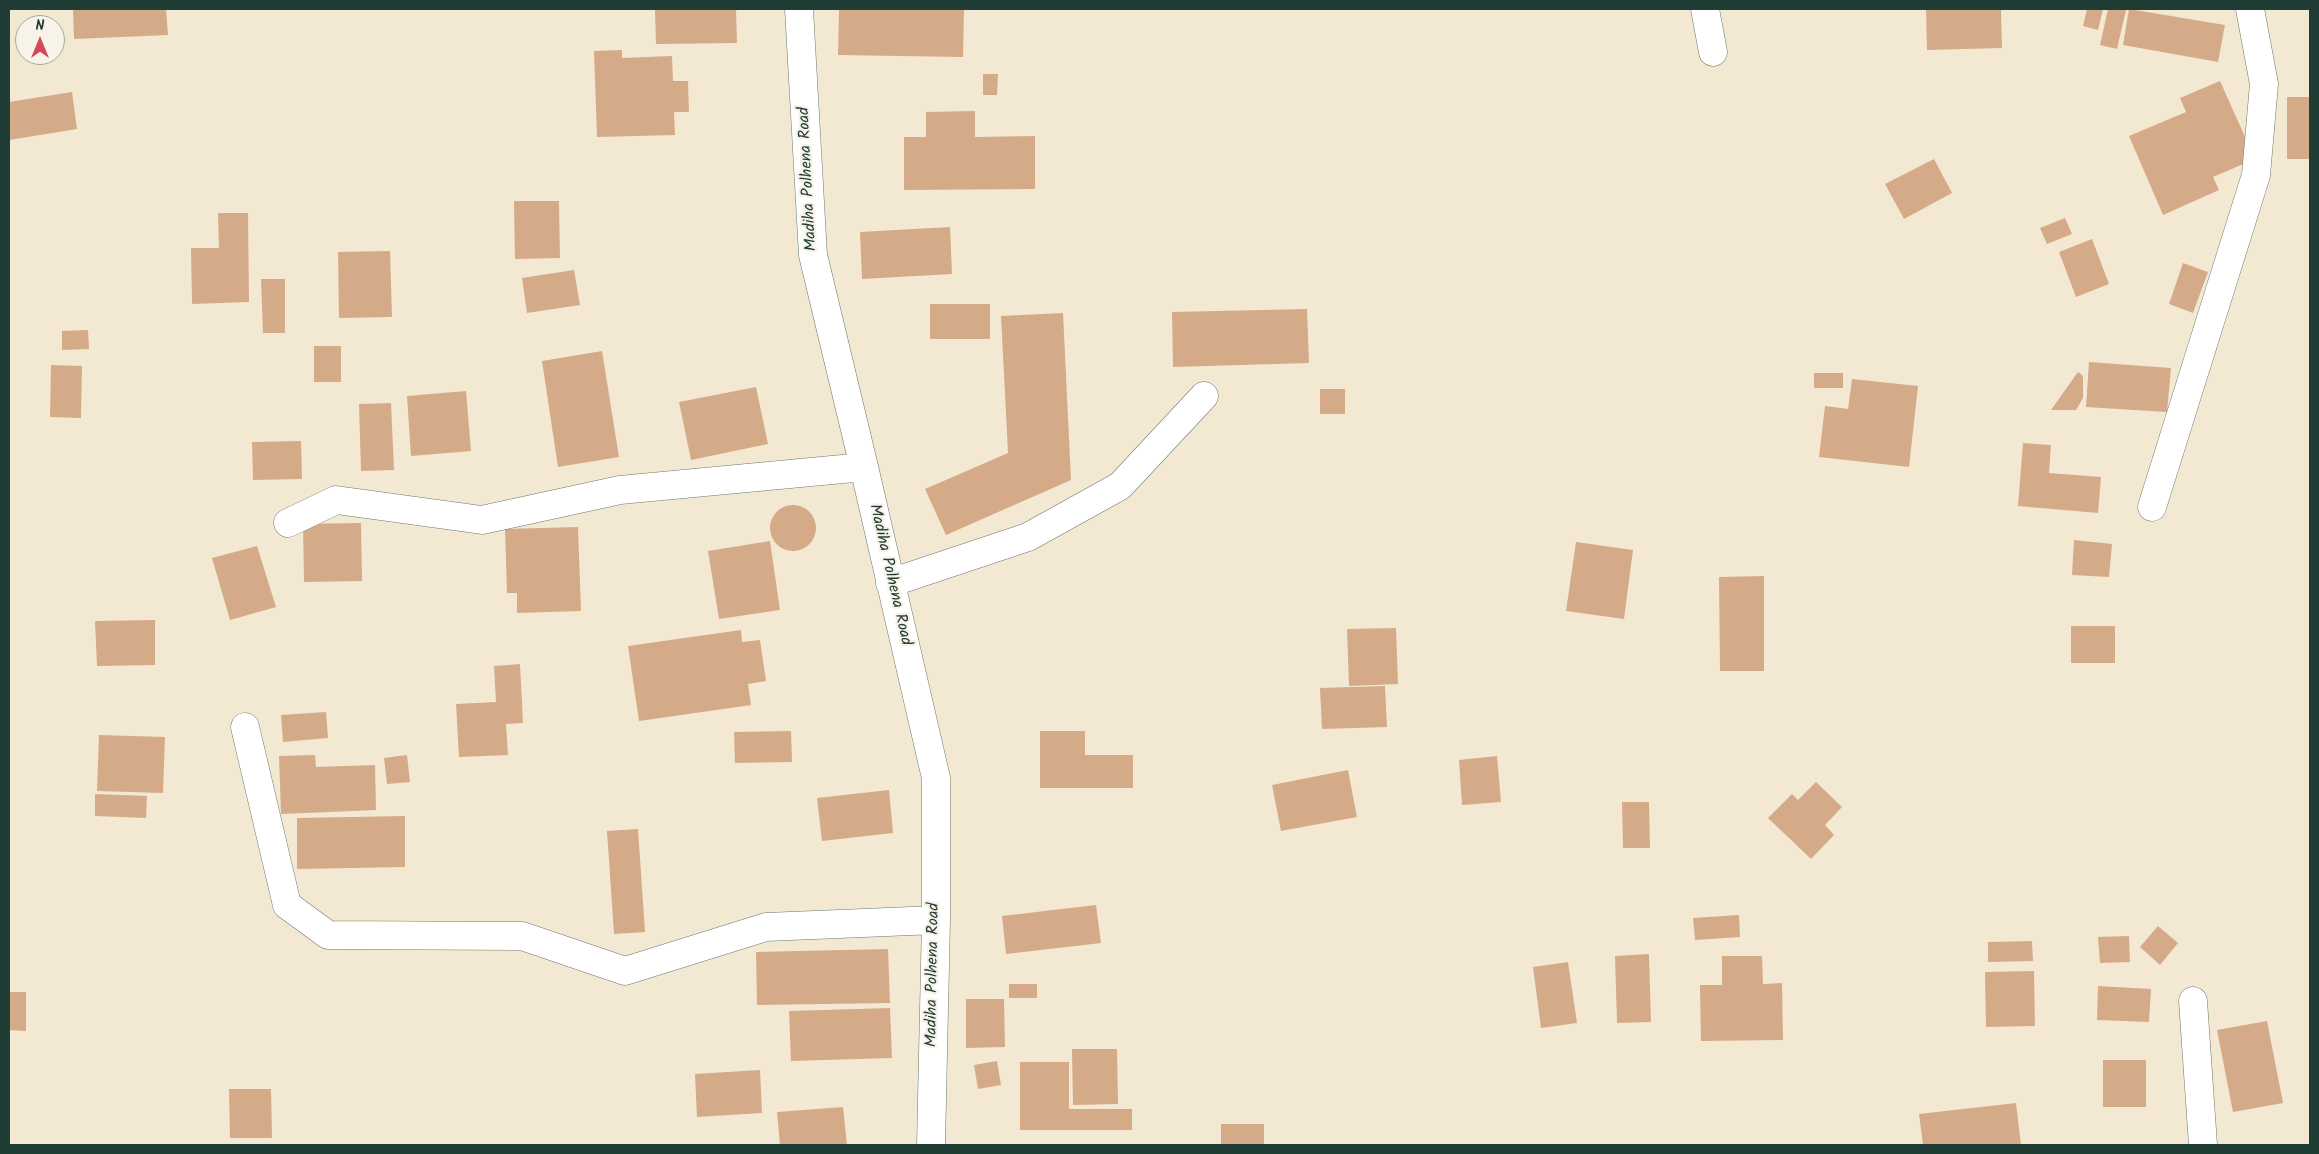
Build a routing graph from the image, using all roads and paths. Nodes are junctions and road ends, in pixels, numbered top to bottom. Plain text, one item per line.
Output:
1 (799, 9) edge
2 (1705, 9) edge
3 (2250, 9) edge
4 (1714, 52) dead end
5 (1204, 396) dead end
6 (864, 467) junction
7 (2152, 507) dead end
8 (288, 523) dead end
9 (890, 583) junction
10 (244, 727) dead end
11 (936, 920) junction
12 (2193, 1002) dead end
13 (931, 1145) edge
14 (2203, 1145) edge

1 - 6 street, Madiha Polhena Road
2 - 4 street
3 - 7 street
5 - 9 street
6 - 8 street
6 - 9 street, Madiha Polhena Road
9 - 11 street, Madiha Polhena Road
10 - 11 street
11 - 13 street, Madiha Polhena Road
12 - 14 street

